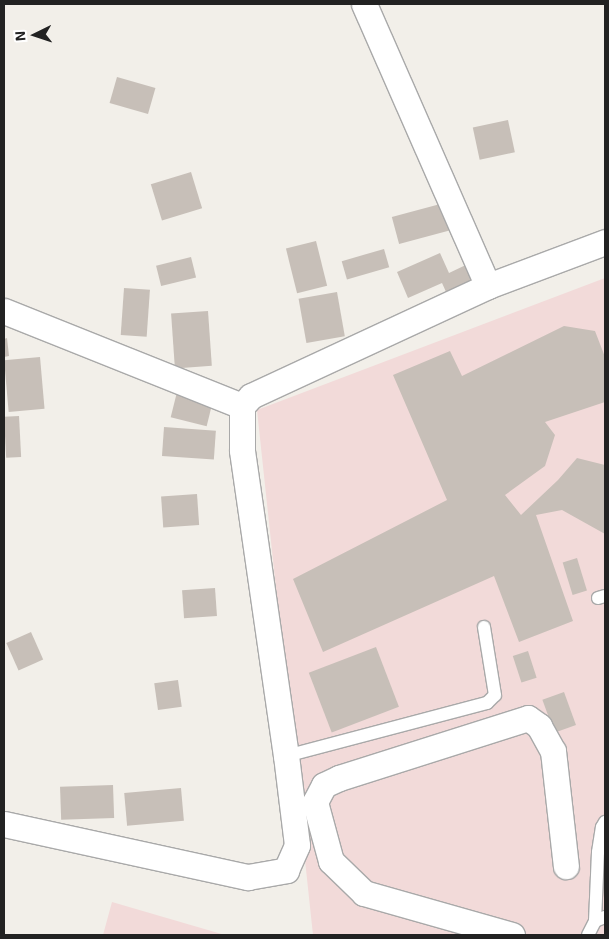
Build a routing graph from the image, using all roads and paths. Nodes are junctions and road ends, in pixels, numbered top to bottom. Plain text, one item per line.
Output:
1 (364, 4) edge
2 (605, 242) edge
3 (488, 286) junction
4 (4, 311) edge
5 (242, 406) junction
6 (484, 627) dead end
7 (286, 756) junction
8 (605, 822) edge
9 (4, 824) edge
10 (566, 866) dead end
11 (600, 919) edge
12 (512, 935) edge
13 (588, 935) edge

1 - 3 street
2 - 3 street
3 - 5 street
4 - 5 street
5 - 7 street
6 - 7 lane
7 - 9 street
8 - 11 lane
10 - 12 street
11 - 13 lane

